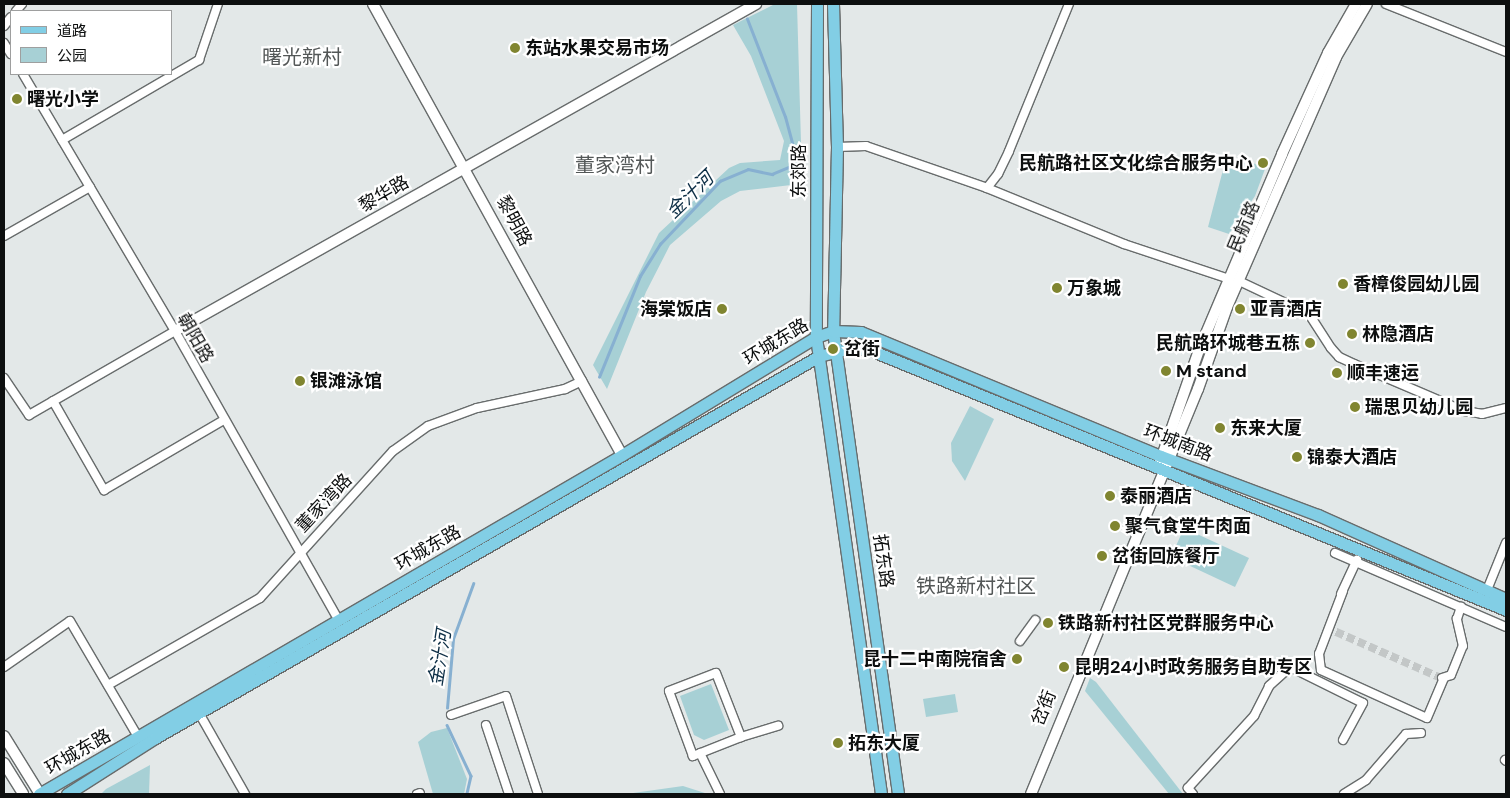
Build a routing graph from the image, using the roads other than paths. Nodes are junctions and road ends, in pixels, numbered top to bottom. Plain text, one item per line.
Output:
1 (218, 4) edge
2 (373, 4) edge
3 (756, 4) edge
4 (817, 4) edge
5 (833, 4) edge
6 (1069, 4) edge
7 (1356, 4) edge
8 (1367, 4) edge
9 (1386, 4) edge
10 (1506, 52) edge
11 (24, 75) edge
12 (62, 140) junction
13 (837, 147) junction
14 (465, 166) junction
15 (90, 187) junction
16 (987, 188) junction
17 (4, 236) edge
18 (1234, 280) junction
19 (175, 331) junction
20 (834, 331) junction
21 (816, 337) junction
22 (835, 350) junction
23 (819, 356) junction
24 (4, 378) edge
25 (582, 381) junction
26 (53, 401) junction
27 (1506, 408) edge
28 (224, 420) junction
29 (622, 455) junction
30 (1163, 463) junction
31 (1506, 543) edge
32 (1361, 550) junction
33 (298, 552) junction
34 (1335, 553) dead end
35 (1356, 562) junction
36 (1487, 590) junction
37 (1343, 591) junction
38 (1506, 599) edge
39 (1461, 607) junction
40 (1506, 610) edge
41 (338, 620) junction
42 (1035, 620) dead end
43 (1506, 626) edge
44 (1325, 627) dead end
45 (1020, 641) dead end
46 (4, 667) edge
47 (108, 685) junction
48 (199, 713) junction
49 (451, 715) dead end
50 (486, 725) dead end
51 (778, 726) dead end
52 (1421, 733) dead end
53 (4, 736) edge
54 (138, 737) junction
55 (741, 737) junction
56 (1344, 740) dead end
57 (700, 753) junction
58 (4, 763) edge
59 (23, 794) edge
60 (40, 794) edge
61 (67, 794) edge
62 (245, 794) edge
63 (509, 794) edge
64 (538, 794) edge
65 (720, 794) edge
66 (881, 794) edge
67 (898, 794) edge
68 (1025, 794) edge
69 (1031, 794) edge
70 (1193, 794) edge
71 (1344, 794) edge

1 - 12 street
2 - 14 street, 黎明路
3 - 14 street, 黎华路
4 - 21 main road, 东郊路
5 - 13 main road
6 - 16 street
7 - 18 street, 民航路
8 - 18 street, 民航路
9 - 10 street
11 - 12 street, 朝阳路
12 - 15 street, 朝阳路
13 - 16 street
13 - 20 main road
14 - 19 street, 黎华路
14 - 25 street, 黎明路
15 - 17 street
15 - 19 street, 朝阳路
16 - 18 street
18 - 27 street
18 - 30 street, 民航路
19 - 26 street, 黎华路
19 - 28 street, 朝阳路
20 - 21 main road, 环城东路
20 - 22 main road, 拓东路
20 - 30 main road, 环城南路
21 - 23 main road, 拓东路
21 - 29 main road, 环城东路
22 - 23 main road, 环城东路
22 - 30 main road, 环城南路
22 - 67 main road, 拓东路
23 - 48 main road, 环城东路
23 - 66 main road, 拓东路
24 - 26 street, 黎华路
25 - 29 street, 黎明路
25 - 33 street, 董家湾路
26 - 28 street
28 - 33 street, 朝阳路
29 - 41 main road, 环城东路
30 - 32 main road, 环城南路
30 - 36 main road, 环城南路
30 - 68 street, 岔街
30 - 69 street, 岔街
31 - 36 street
32 - 35 street
32 - 40 main road, 环城南路
33 - 41 street, 朝阳路
33 - 47 street, 董家湾路
34 - 35 street
35 - 37 street
35 - 39 street
36 - 38 main road, 环城南路
37 - 39 street
37 - 44 street
39 - 43 street
41 - 54 main road, 环城东路
42 - 45 street
46 - 47 street
47 - 54 street
48 - 61 main road, 环城东路
48 - 62 street
49 - 64 street
50 - 63 street
51 - 55 street
52 - 71 street
53 - 60 street
54 - 60 main road, 环城东路
55 - 57 street
55 - 57 street
56 - 70 street
57 - 65 street
58 - 59 street

